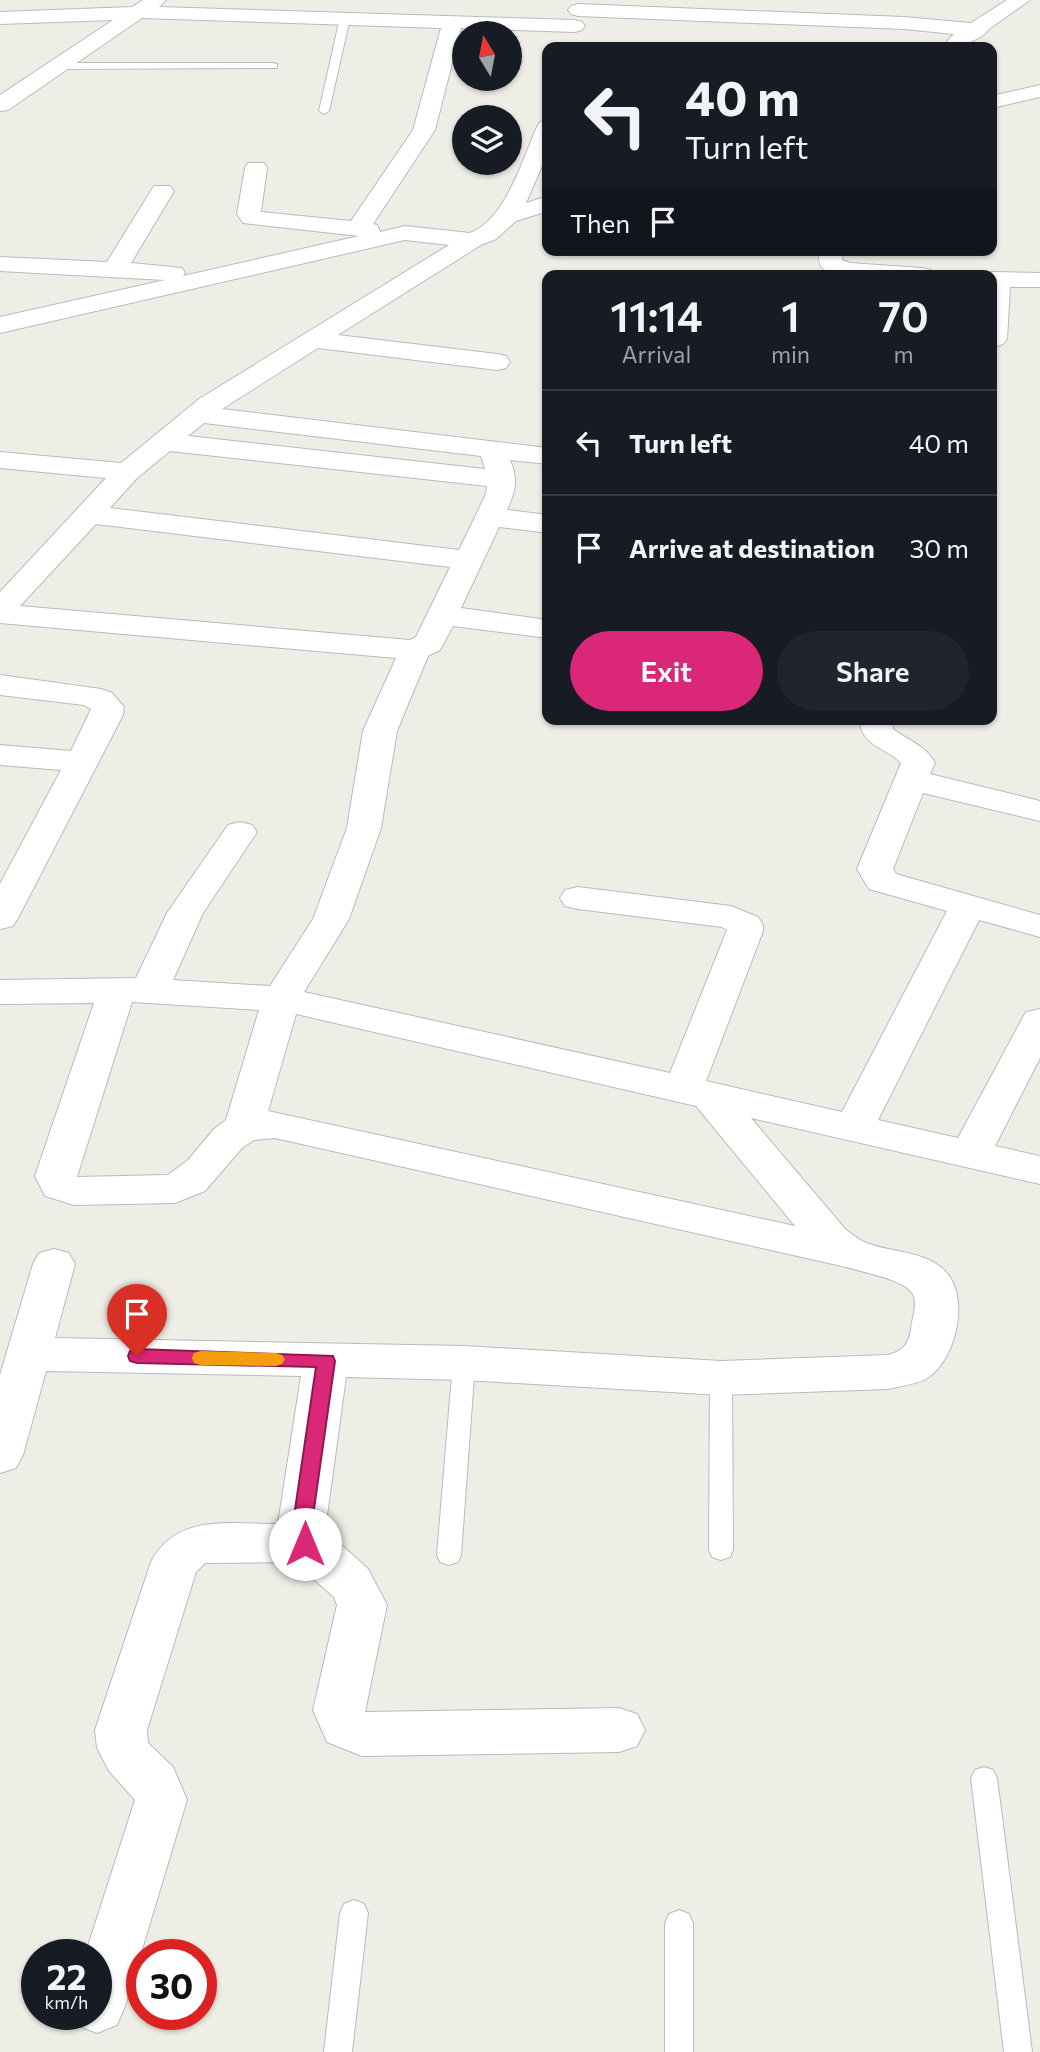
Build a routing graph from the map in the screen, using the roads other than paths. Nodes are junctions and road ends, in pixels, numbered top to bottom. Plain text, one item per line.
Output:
1 (907, 0) edge
2 (1020, 0) edge
3 (698, 7) edge
4 (144, 8) edge
5 (797, 9) edge
6 (578, 12) edge
7 (0, 18) edge
8 (345, 19) junction
9 (466, 21) edge
10 (452, 22) edge
11 (892, 22) junction
12 (452, 26) edge
13 (979, 30) junction
14 (573, 42) edge
15 (956, 42) edge
16 (57, 66) junction
17 (272, 66) dead end
18 (1040, 91) edge
19 (997, 101) edge
20 (0, 105) edge
21 (324, 111) dead end
22 (542, 140) edge
23 (256, 168) dead end
24 (162, 191) dead end
25 (542, 205) edge
26 (508, 216) junction
27 (358, 229) junction
28 (405, 233) junction
29 (473, 240) junction
30 (831, 256) edge
31 (0, 264) edge
32 (115, 270) junction
33 (842, 270) edge
34 (216, 276) junction
35 (997, 279) edge
36 (1040, 280) edge
37 (0, 325) edge
38 (313, 341) junction
39 (497, 362) dead end
40 (197, 414) junction
41 (163, 442) junction
42 (492, 450) junction
43 (542, 455) edge
44 (0, 460) edge
45 (129, 471) junction
46 (502, 479) junction
47 (89, 514) junction
48 (489, 517) junction
49 (542, 523) edge
50 (468, 560) junction
51 (0, 612) edge
52 (442, 615) junction
53 (542, 628) edge
54 (415, 650) junction
55 (0, 685) edge
56 (876, 725) edge
57 (0, 755) edge
58 (83, 761) junction
59 (912, 780) junction
60 (1040, 811) edge
61 (240, 832) dead end
62 (578, 898) dead end
63 (968, 906) junction
64 (0, 918) edge
65 (1040, 926) edge
66 (133, 990) junction
67 (0, 992) edge
68 (281, 999) junction
69 (1040, 1021) edge
70 (695, 1092) junction
71 (244, 1126) junction
72 (854, 1128) junction
73 (970, 1154) junction
74 (1040, 1170) edge
75 (850, 1253) junction
76 (54, 1264) dead end
77 (29, 1354) junction
78 (326, 1361) junction
79 (464, 1363) junction
80 (721, 1378) junction
81 (0, 1455) edge
82 (305, 1544) junction
83 (721, 1550) dead end
84 (449, 1555) dead end
85 (619, 1730) dead end
86 (984, 1778) dead end
87 (354, 1913) dead end
88 (678, 1923) dead end
89 (112, 1958) edge
90 (338, 2052) edge
91 (679, 2052) edge
92 (1018, 2052) edge

1 - 11 street
2 - 13 street
3 - 5 street
3 - 6 street
4 - 7 street
4 - 8 street
4 - 16 street
5 - 11 street
6 - 9 street
6 - 14 street
8 - 10 street
8 - 21 lane
11 - 13 street
12 - 27 street
13 - 15 street
16 - 17 lane
16 - 20 street
18 - 19 street
22 - 26 street
23 - 27 street
24 - 32 street
25 - 26 street
26 - 29 street
27 - 28 street
28 - 29 street
28 - 34 street
29 - 38 street
30 - 33 street
31 - 32 street
32 - 34 street
34 - 37 street
35 - 36 street
38 - 39 street
38 - 40 street
40 - 41 street
40 - 42 street
41 - 45 street
41 - 46 street
42 - 43 street
42 - 46 street
44 - 45 street
45 - 47 street
46 - 48 street
47 - 50 street
47 - 51 street
48 - 49 street
48 - 50 street
50 - 52 street
51 - 54 street
52 - 53 street
52 - 54 street
54 - 68 street
55 - 58 street
56 - 59 street
57 - 58 street
58 - 64 street
59 - 60 street
59 - 63 street
61 - 66 street
62 - 70 street
63 - 65 street
63 - 72 street
66 - 67 street
66 - 68 street
66 - 71 street
68 - 70 street
68 - 71 street
69 - 73 street
70 - 72 street
70 - 75 street
71 - 75 street
72 - 73 street
73 - 74 street
75 - 80 street
76 - 77 street
77 - 78 street
77 - 81 street
78 - 79 street
78 - 82 street
79 - 80 street
79 - 84 lane
80 - 83 lane
82 - 85 street
82 - 89 street
86 - 92 lane
87 - 90 lane
88 - 91 lane

